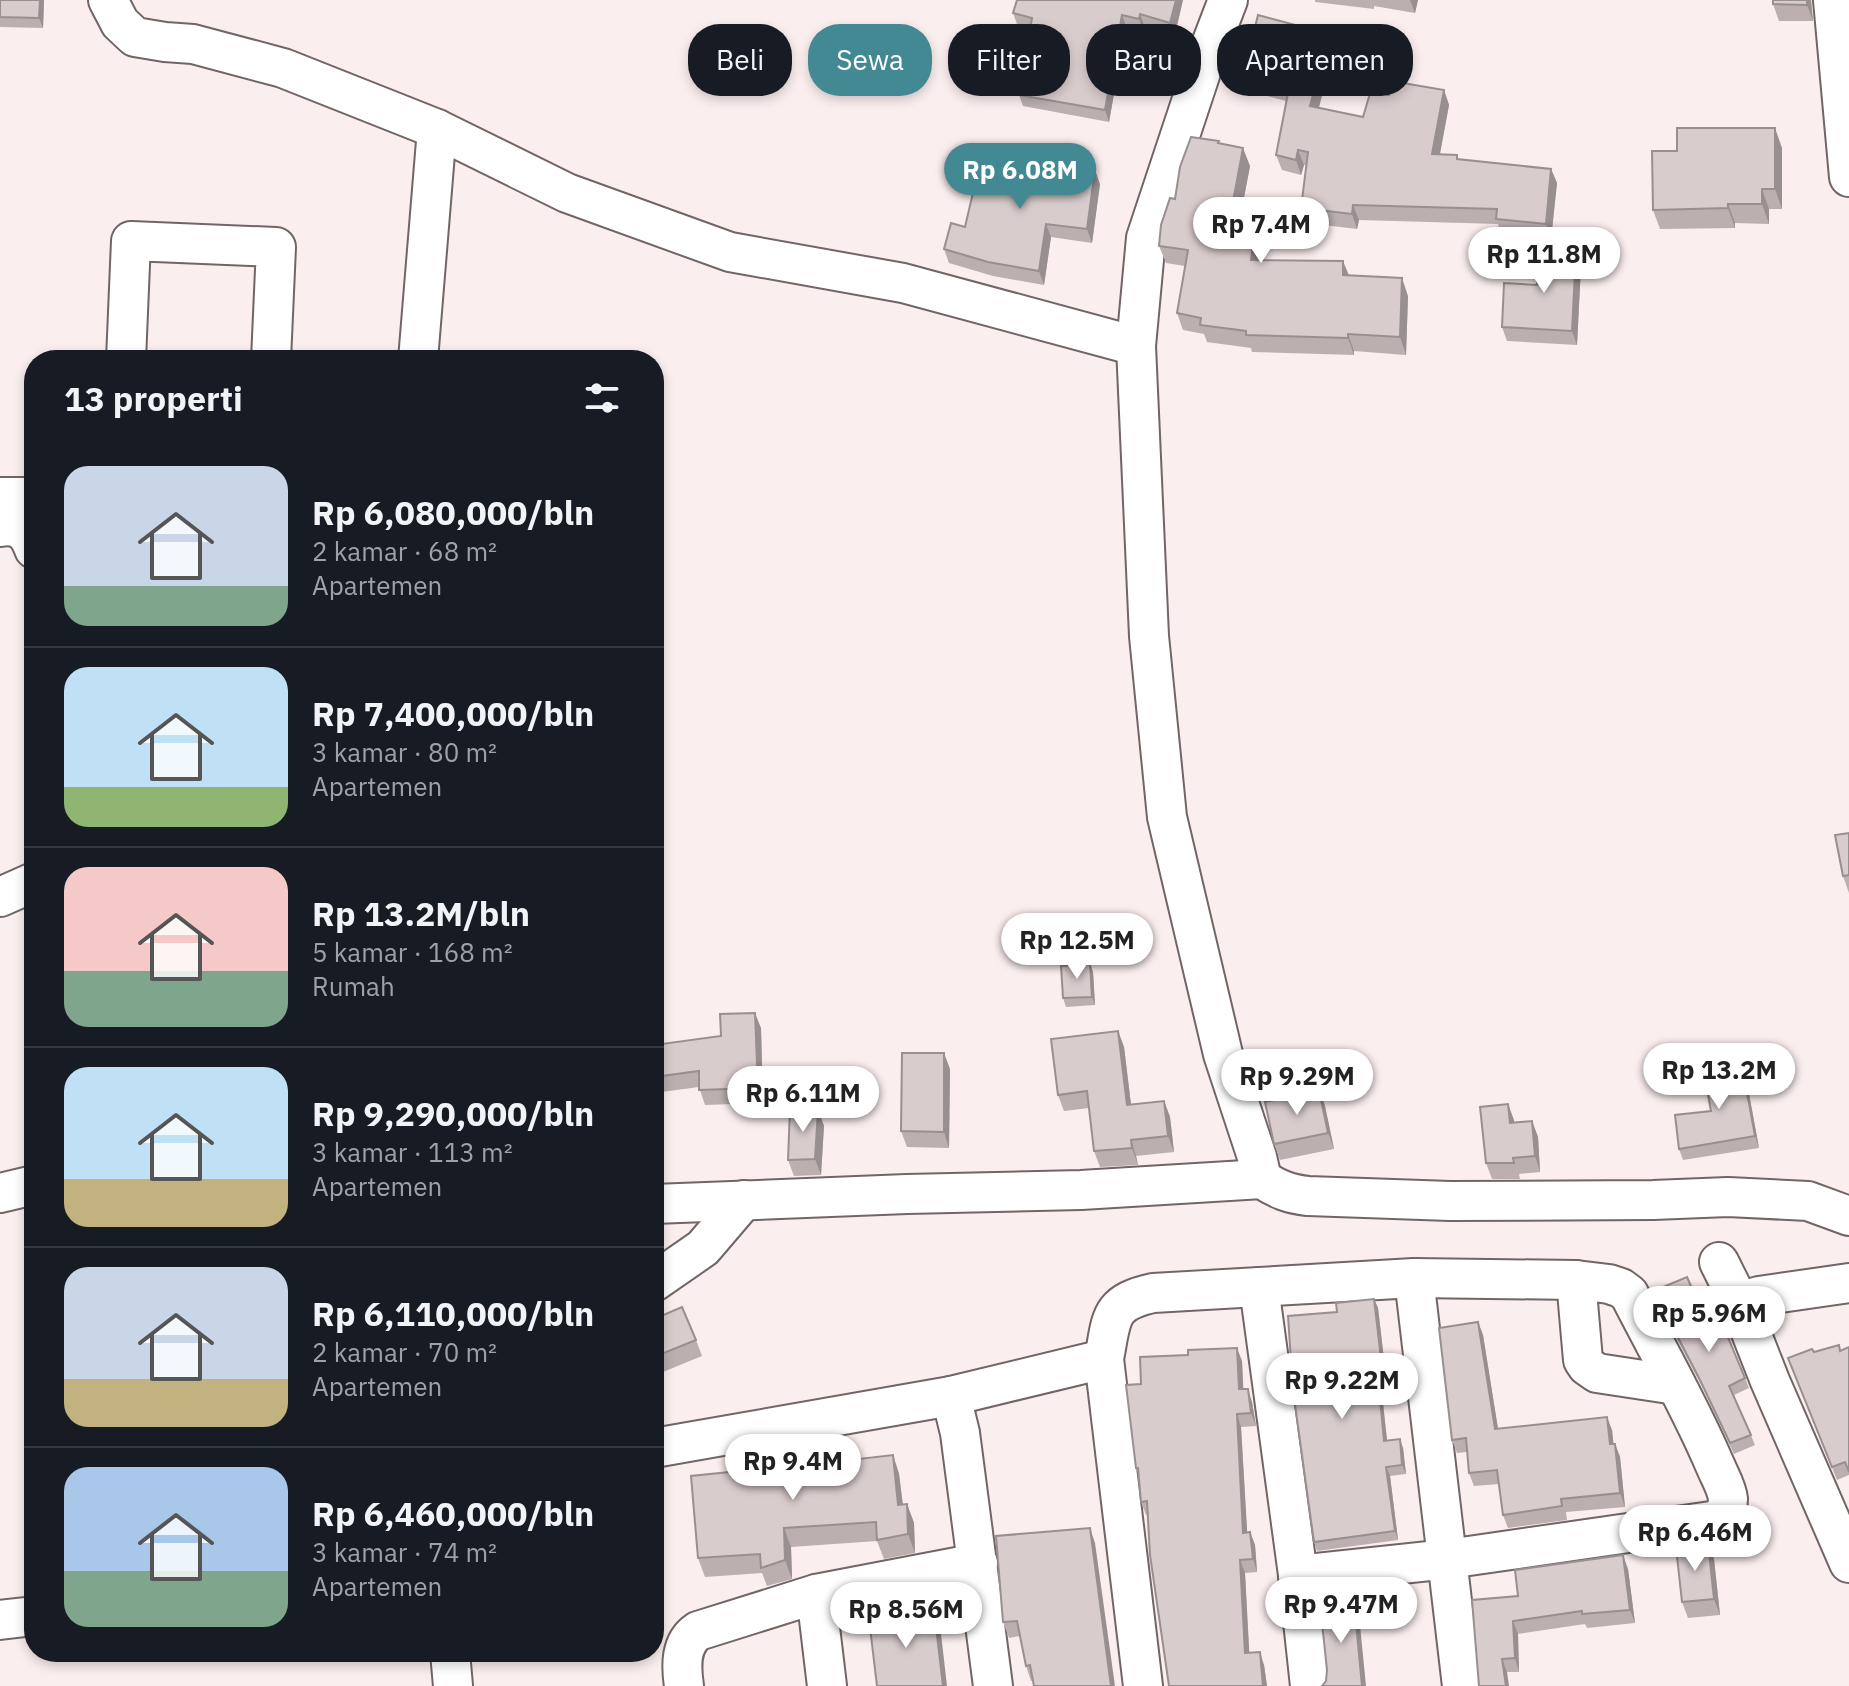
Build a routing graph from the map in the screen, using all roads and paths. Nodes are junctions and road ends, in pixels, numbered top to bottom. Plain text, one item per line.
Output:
1 (108, 0) edge
2 (1228, 0) edge
3 (1833, 0) edge
4 (437, 129) junction
5 (1849, 177) edge
6 (1136, 346) junction
7 (126, 350) edge
8 (271, 350) edge
9 (419, 350) edge
10 (0, 497) edge
11 (24, 497) edge
12 (0, 527) edge
13 (24, 532) edge
14 (24, 886) edge
15 (0, 897) edge
16 (1262, 1179) junction
17 (24, 1187) edge
18 (0, 1193) edge
19 (744, 1200) junction
20 (664, 1204) edge
21 (1849, 1216) edge
22 (1719, 1262) dead end
23 (664, 1275) edge
24 (1414, 1278) junction
25 (1576, 1280) junction
26 (1849, 1283) edge
27 (1259, 1287) junction
28 (1739, 1302) junction
29 (1104, 1359) junction
30 (1676, 1385) junction
31 (951, 1396) junction
32 (664, 1446) edge
33 (1448, 1559) junction
34 (978, 1563) junction
35 (1849, 1563) edge
36 (1298, 1575) junction
37 (816, 1594) junction
38 (24, 1617) edge
39 (0, 1620) edge
40 (451, 1662) edge
41 (453, 1686) edge
42 (684, 1686) edge
43 (827, 1686) edge
44 (993, 1686) edge
45 (1143, 1686) edge
46 (1310, 1686) edge
47 (1462, 1686) edge

1 - 4 street
2 - 6 street
3 - 5 street
4 - 6 street
4 - 9 street
6 - 16 street
7 - 8 street
10 - 11 street
12 - 13 street
14 - 15 street
16 - 19 street
16 - 21 street
17 - 18 street
19 - 20 street
19 - 23 street
22 - 28 street
24 - 25 street
24 - 27 street
24 - 33 street
25 - 30 street
25 - 30 street
26 - 28 street
27 - 29 street
27 - 36 street
28 - 35 street
29 - 31 street
29 - 45 street
30 - 33 street
31 - 32 street
31 - 34 street
33 - 36 street
33 - 47 street
34 - 37 street
34 - 44 street
36 - 46 street
37 - 42 street
37 - 43 street
38 - 39 street
40 - 41 street

